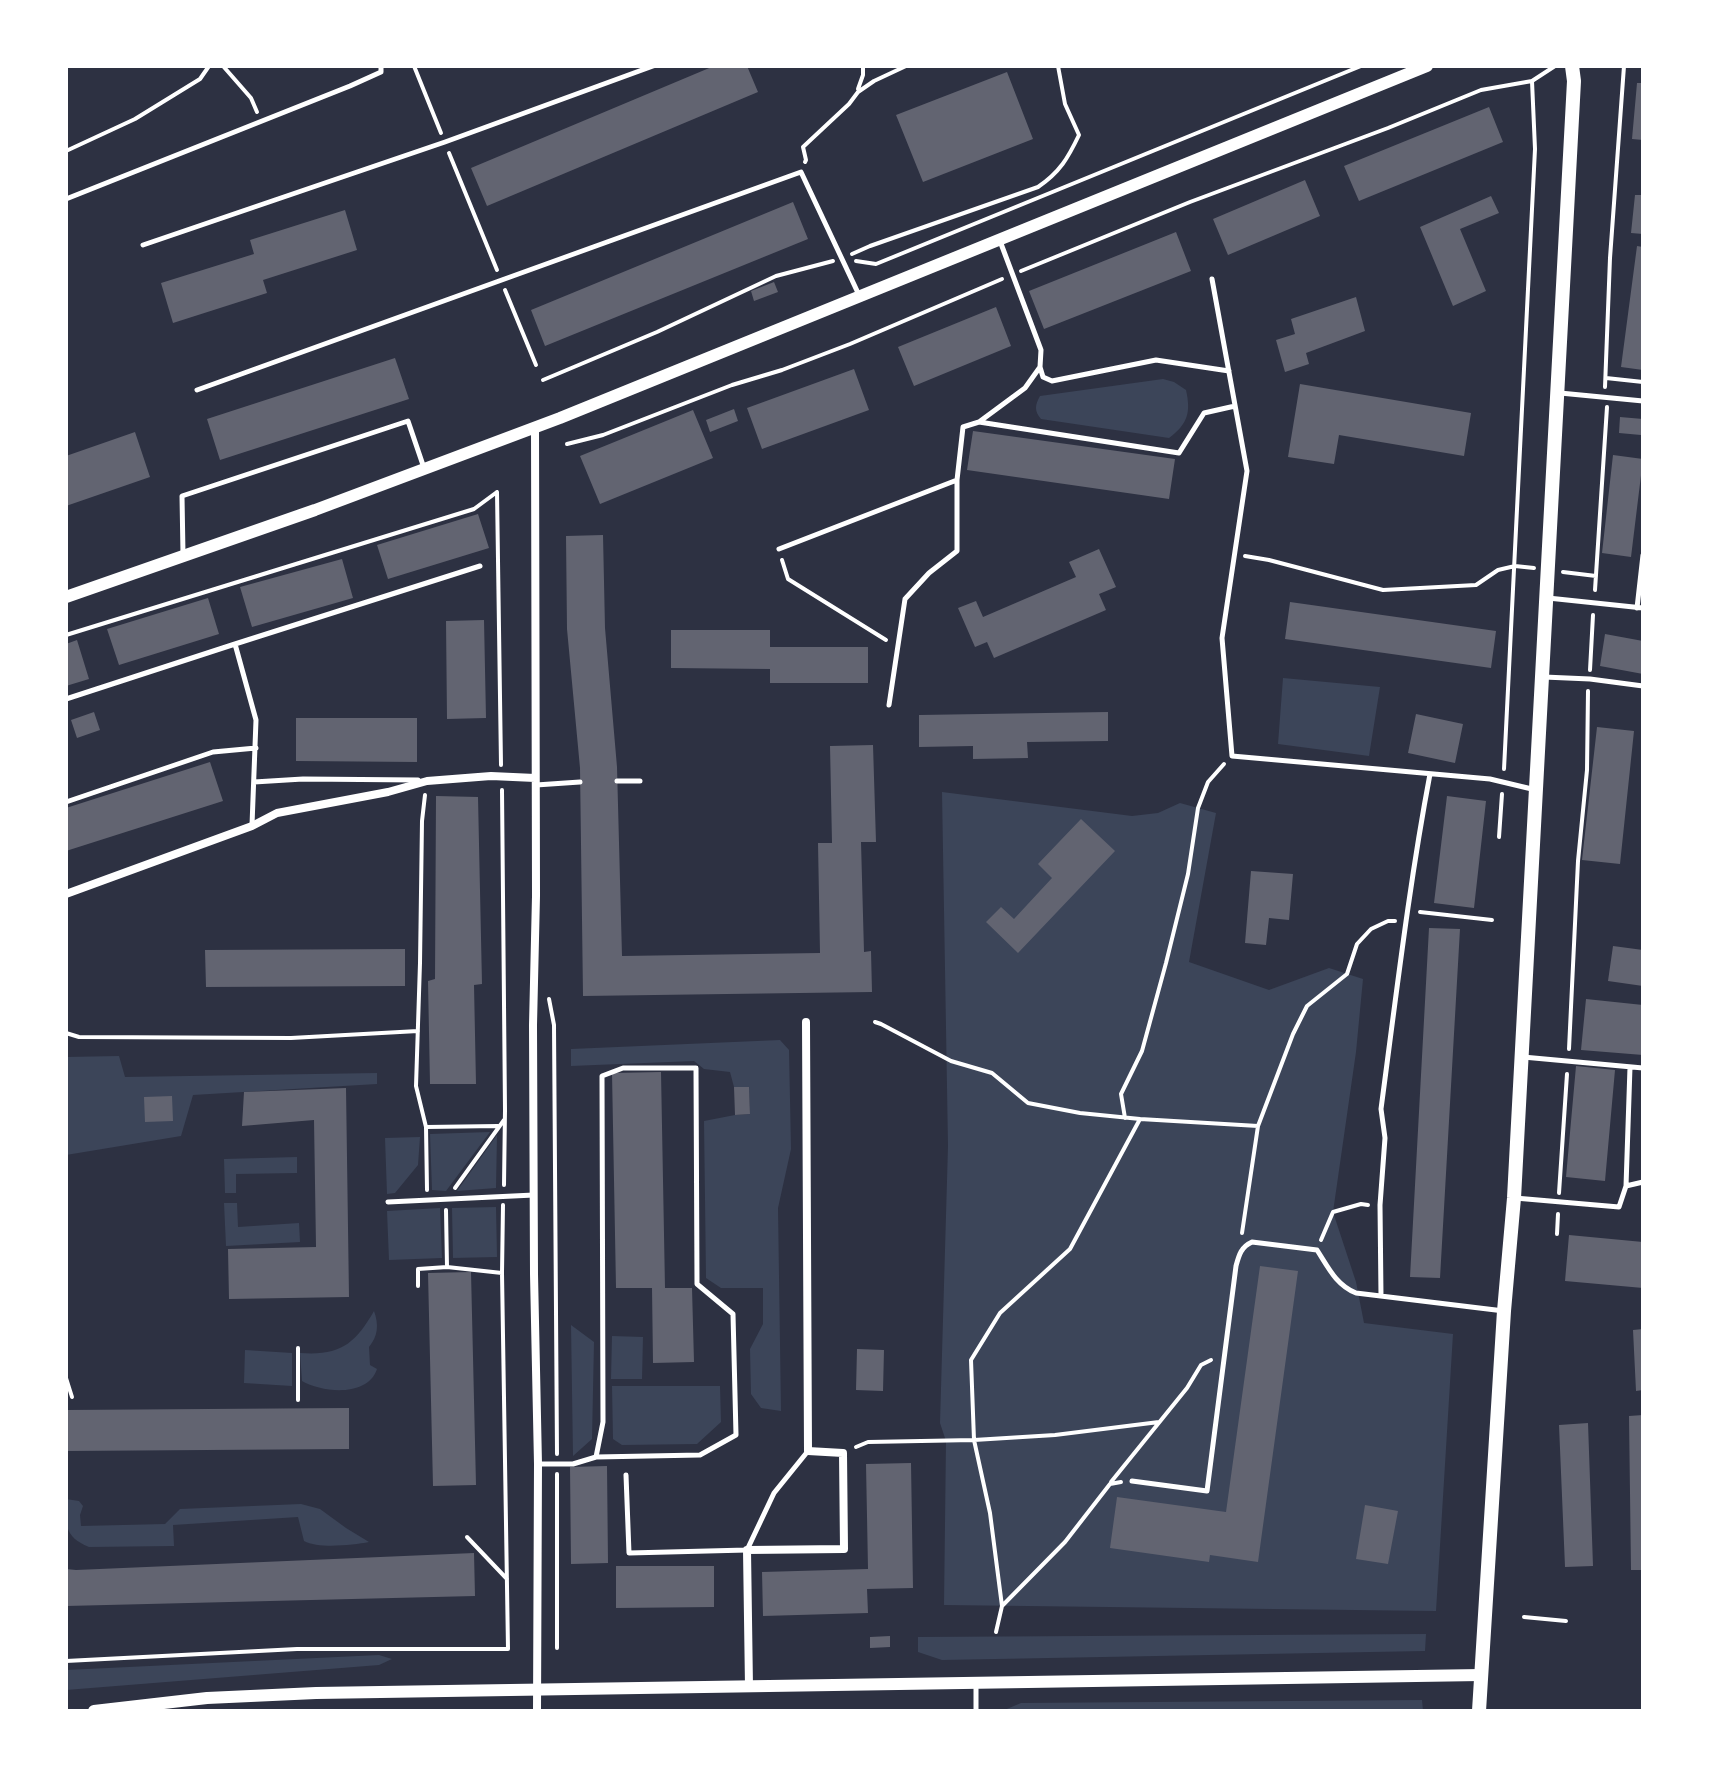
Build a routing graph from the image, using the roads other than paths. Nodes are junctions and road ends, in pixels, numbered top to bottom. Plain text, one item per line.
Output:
1 (381, 66) edge
2 (653, 66) edge
3 (1427, 66) edge
4 (1572, 66) edge
5 (66, 199) edge
6 (1000, 240) junction
7 (143, 245) dead end
8 (1212, 279) dead end
9 (859, 296) junction
10 (1040, 367) junction
11 (1229, 371) junction
12 (197, 390) dead end
13 (1558, 393) junction
14 (1643, 401) edge
15 (1235, 406) junction
16 (979, 422) junction
17 (535, 428) junction
18 (425, 469) junction
19 (957, 480) junction
20 (779, 549) road end
21 (1643, 555) edge
22 (183, 556) junction
23 (480, 566) dead end
24 (66, 597) edge
25 (1547, 598) junction
26 (1640, 608) edge
27 (235, 644) junction
28 (1543, 677) junction
29 (1643, 686) edge
30 (66, 699) edge
31 (889, 705) dead end
32 (256, 748) junction
33 (1430, 774) junction
34 (427, 781) junction
35 (535, 781) junction
36 (617, 781) dead end
37 (640, 781) dead end
38 (254, 782) junction
39 (580, 782) dead end
40 (1537, 790) junction
41 (66, 802) edge
42 (252, 826) junction
43 (66, 894) edge
44 (806, 1022) dead end
45 (1522, 1057) junction
46 (1630, 1067) junction
47 (1643, 1068) edge
48 (1643, 1182) edge
49 (1626, 1186) junction
50 (534, 1195) junction
51 (1514, 1198) junction
52 (388, 1202) dead end
53 (1381, 1296) junction
54 (1504, 1311) junction
55 (808, 1451) junction
56 (596, 1457) junction
57 (538, 1464) junction
58 (626, 1475) dead end
59 (1132, 1481) road end
60 (747, 1550) junction
61 (1481, 1675) junction
62 (976, 1684) junction
63 (749, 1687) junction
64 (537, 1690) junction
65 (94, 1711) edge
66 (537, 1711) edge
67 (976, 1711) edge
68 (1479, 1711) edge

1 - 5 lane
2 - 7 lane
3 - 6 street
4 - 13 main road
6 - 9 street
6 - 10 lane
8 - 11 lane
9 - 12 lane
9 - 17 street
10 - 11 lane
10 - 16 lane
11 - 15 lane
13 - 14 lane
13 - 25 main road
15 - 16 lane
15 - 33 lane
16 - 19 lane
17 - 18 street
17 - 35 street
18 - 22 street
18 - 22 lane
19 - 20 lane
19 - 31 lane
21 - 26 lane
22 - 24 street
23 - 27 lane
25 - 26 lane
25 - 28 main road
27 - 30 lane
27 - 32 lane
28 - 29 lane
28 - 40 main road
32 - 38 lane
32 - 41 lane
33 - 40 lane
33 - 53 lane
34 - 35 street
34 - 38 lane
34 - 42 street
35 - 39 lane
35 - 50 street
36 - 37 lane
38 - 42 lane
40 - 45 main road
42 - 43 street
44 - 55 street
45 - 46 lane
45 - 51 main road
46 - 47 lane
46 - 49 lane
48 - 49 lane
49 - 51 lane
50 - 52 lane
50 - 57 street
51 - 54 main road
53 - 54 lane
53 - 59 lane
54 - 61 main road
55 - 60 lane
55 - 60 street
56 - 56 lane
56 - 57 lane
57 - 64 street
58 - 60 lane
60 - 63 street
61 - 62 street
61 - 68 main road
62 - 63 street
62 - 67 lane
63 - 64 street
64 - 65 street
64 - 66 street

